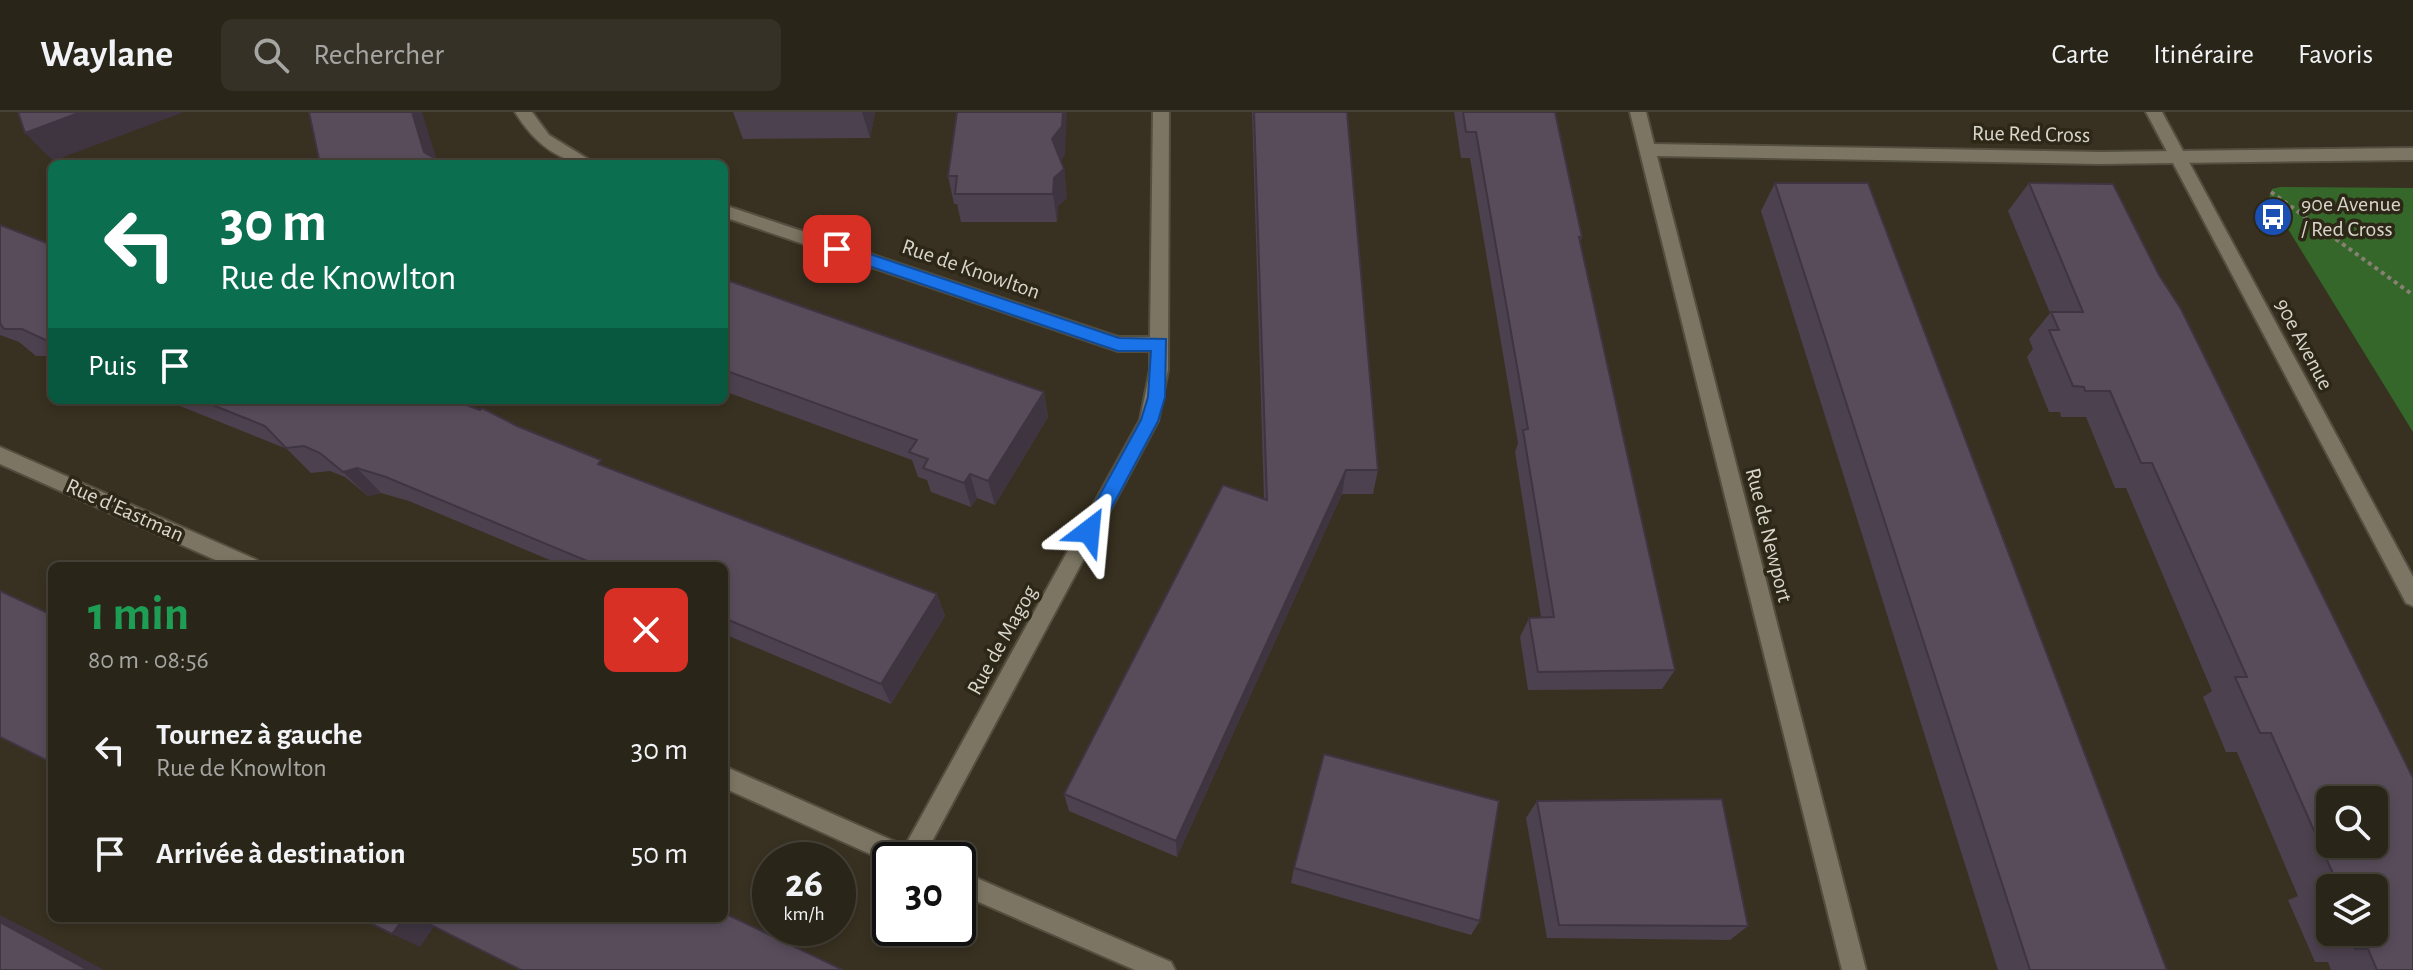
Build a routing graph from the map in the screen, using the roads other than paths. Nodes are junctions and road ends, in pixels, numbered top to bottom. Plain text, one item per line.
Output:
1 (523, 112) edge
2 (1161, 112) edge
3 (1638, 112) edge
4 (2154, 112) edge
5 (1648, 150) junction
6 (2413, 154) edge
7 (2177, 156) junction
8 (581, 160) edge
9 (728, 212) edge
10 (1160, 344) junction
11 (0, 455) edge
12 (241, 562) edge
13 (2413, 597) edge
14 (728, 779) edge
15 (920, 842) edge
16 (872, 843) edge
17 (976, 889) edge
18 (1163, 970) edge
19 (1854, 970) edge

1 - 8 street
2 - 10 street, Rue de Magog
3 - 5 street, Rue de Newport
4 - 7 street, 90e Avenue
5 - 7 street, Rue Red Cross
5 - 19 street, Rue de Newport
6 - 7 street, Rue Red Cross
7 - 13 street, 90e Avenue
9 - 10 street, Rue de Knowlton
10 - 15 street, Rue de Magog
11 - 12 street, Rue d'Eastman
14 - 16 street
17 - 18 street

